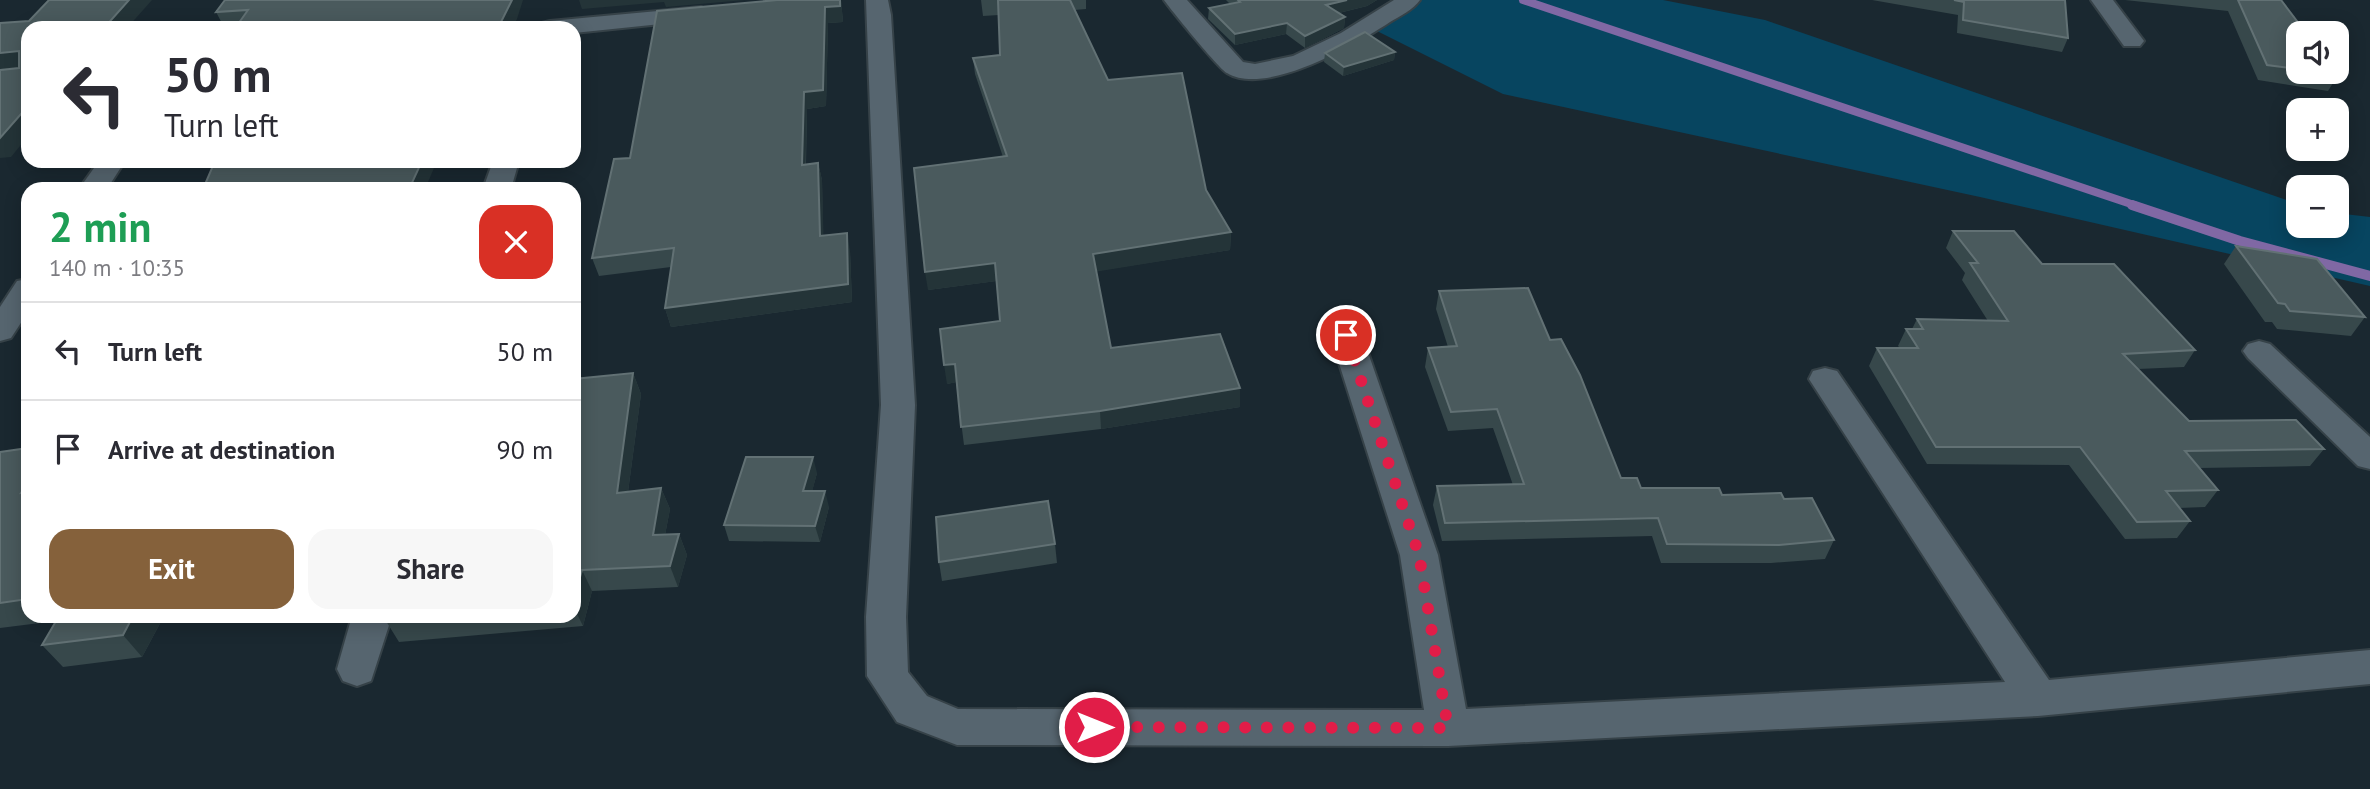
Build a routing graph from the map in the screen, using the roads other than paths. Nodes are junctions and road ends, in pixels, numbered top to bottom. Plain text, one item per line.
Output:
1 (877, 0) edge
2 (1175, 0) edge
3 (1409, 0) edge
4 (2102, 0) edge
5 (717, 12) edge
6 (566, 21) edge
7 (2132, 41) dead end
8 (21, 299) edge
9 (0, 331) edge
10 (1346, 335) dead end
11 (2259, 351) dead end
12 (1825, 379) dead end
13 (2370, 457) edge
14 (370, 623) edge
15 (2370, 667) edge
16 (357, 669) dead end
17 (2038, 698) junction
18 (1448, 728) junction

1 - 18 street
2 - 3 street
4 - 7 street
5 - 6 street
8 - 9 street
10 - 18 street
11 - 13 street
12 - 17 street
14 - 16 street
15 - 17 street
17 - 18 street

